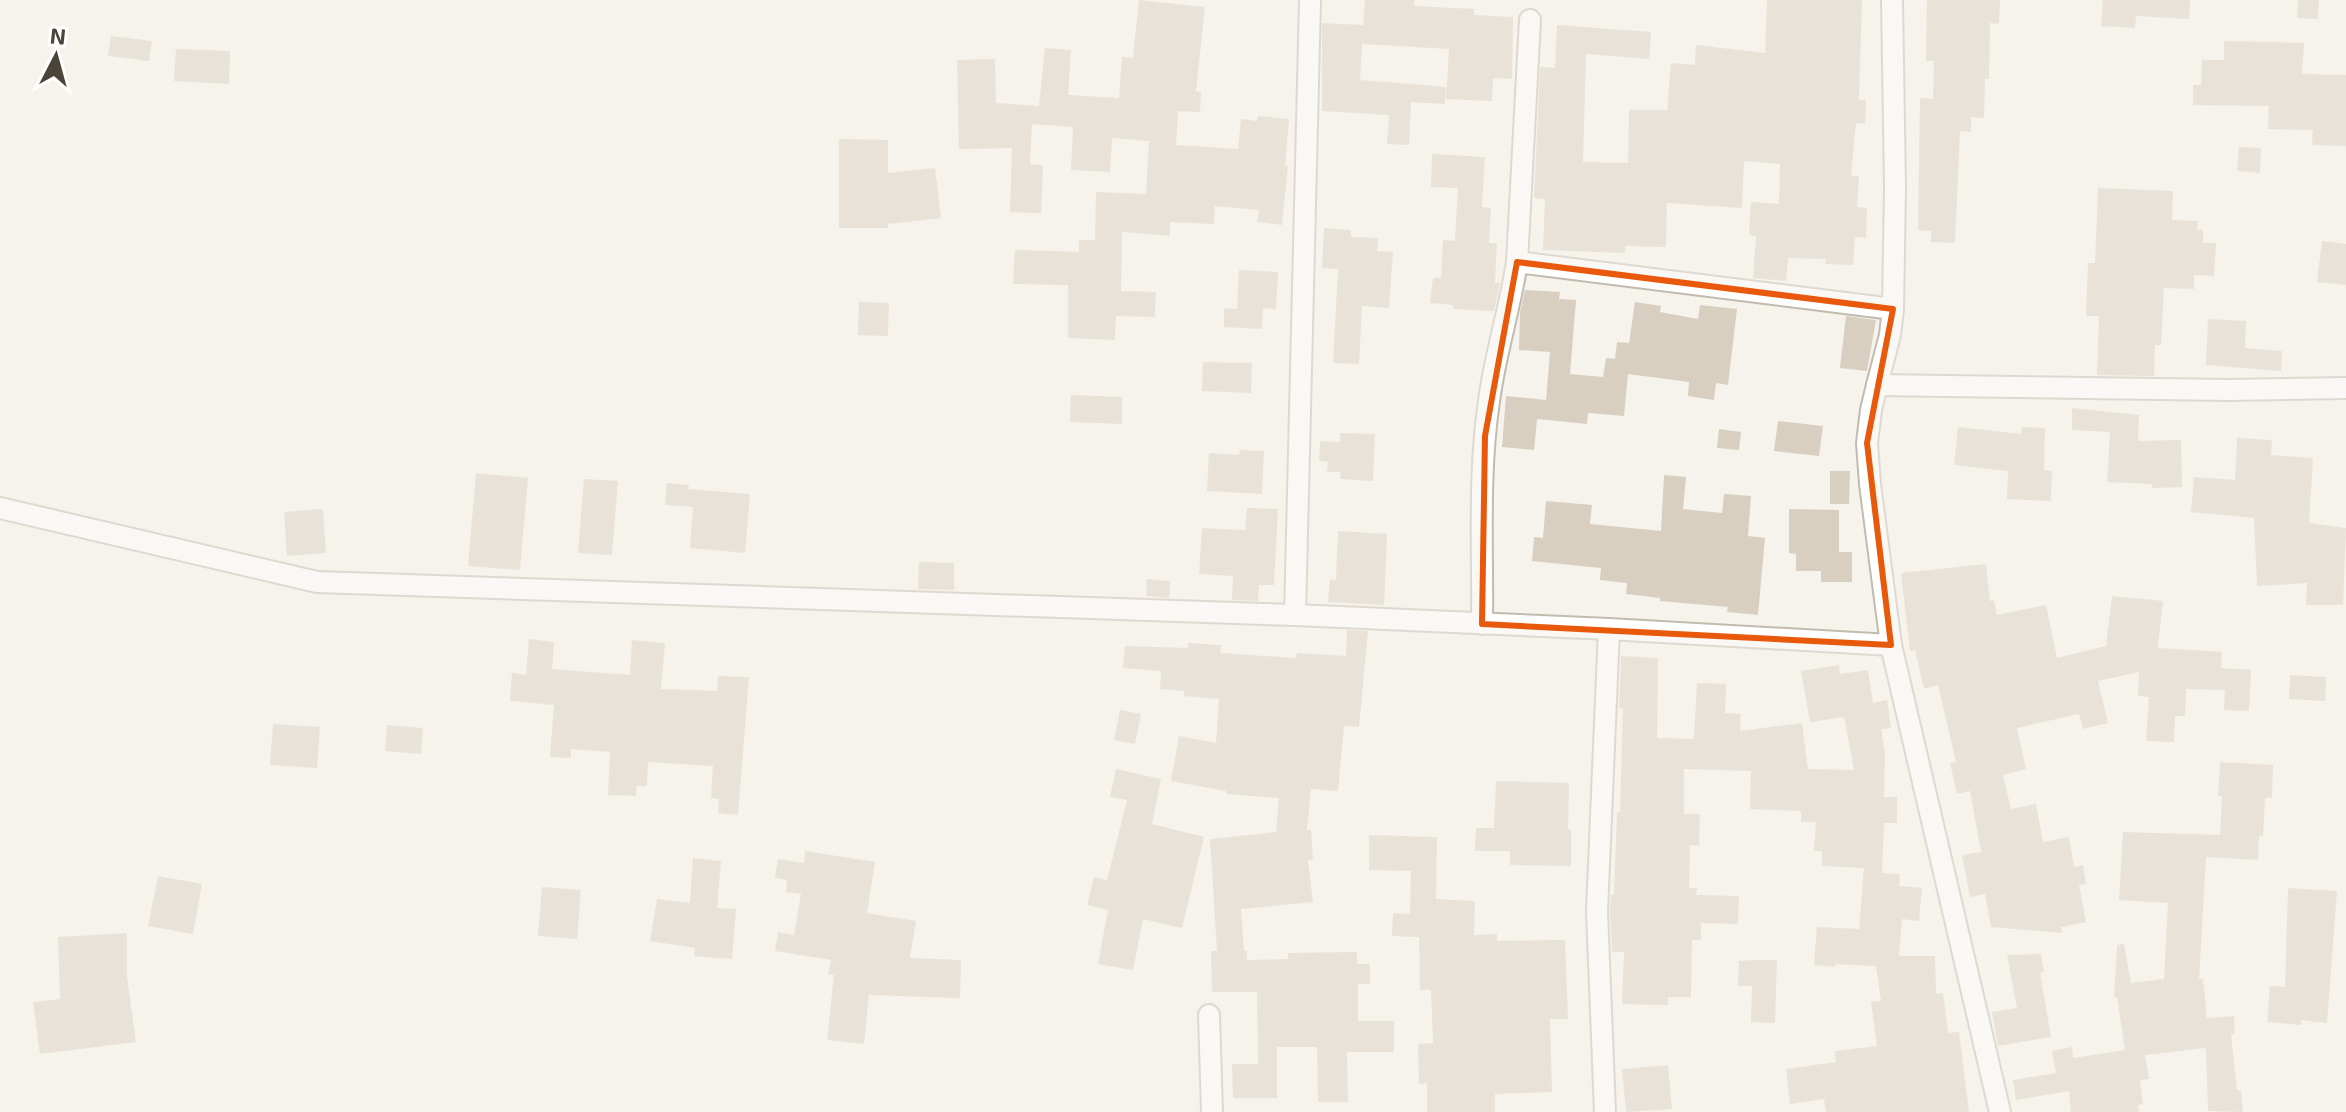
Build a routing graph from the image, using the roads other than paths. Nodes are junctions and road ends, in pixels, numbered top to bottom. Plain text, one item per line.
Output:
1 (1310, 0) edge
2 (1892, 0) edge
3 (1530, 20) dead end
4 (1517, 262) junction
5 (1893, 309) junction
6 (1877, 385) junction
7 (2346, 388) edge
8 (0, 508) edge
9 (1295, 615) junction
10 (1482, 624) junction
11 (1609, 629) junction
12 (1891, 645) junction
13 (1209, 1015) dead end
14 (1212, 1112) edge
15 (1605, 1112) edge
16 (2000, 1112) edge

1 - 9 street
2 - 5 street
3 - 4 street
4 - 5 street
4 - 10 street
5 - 6 street
6 - 7 street
6 - 12 street
8 - 9 street
9 - 10 street
10 - 11 street
11 - 12 street
11 - 15 street
12 - 16 street
13 - 14 street

